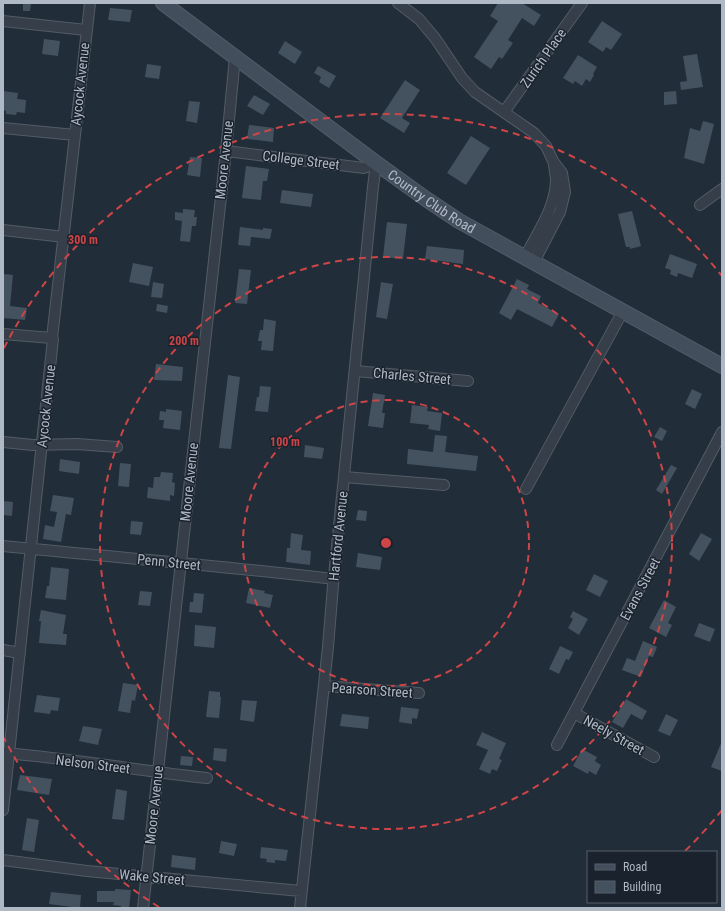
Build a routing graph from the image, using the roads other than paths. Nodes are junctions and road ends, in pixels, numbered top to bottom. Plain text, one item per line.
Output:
1 (90, 3) edge
2 (164, 3) edge
3 (398, 3) edge
4 (582, 3) edge
5 (3, 21) edge
6 (86, 30) junction
7 (235, 57) junction
8 (504, 112) junction
9 (3, 128) edge
10 (75, 135) junction
11 (226, 151) junction
12 (376, 163) junction
13 (722, 189) edge
14 (700, 206) dead end
15 (3, 230) edge
16 (64, 237) junction
17 (529, 260) junction
18 (623, 311) junction
19 (3, 334) edge
20 (52, 338) junction
21 (722, 366) edge
22 (355, 371) junction
23 (468, 381) dead end
24 (722, 432) edge
25 (3, 442) edge
26 (42, 445) junction
27 (117, 448) dead end
28 (344, 477) junction
29 (444, 485) dead end
30 (526, 489) dead end
31 (3, 546) edge
32 (30, 548) junction
33 (180, 564) junction
34 (334, 579) junction
35 (3, 650) edge
36 (20, 652) junction
37 (324, 686) junction
38 (419, 693) dead end
39 (574, 713) junction
40 (557, 745) dead end
41 (6, 753) edge
42 (654, 757) dead end
43 (158, 773) junction
44 (207, 778) dead end
45 (3, 810) edge
46 (3, 860) edge
47 (146, 876) junction
48 (301, 891) junction
49 (143, 908) edge
50 (300, 908) edge

1 - 6 street, Aycock Avenue
2 - 7 street, Country Club Road
3 - 8 street
4 - 8 street, Zurich Place
5 - 6 street
6 - 10 street, Aycock Avenue
7 - 11 street, Moore Avenue
7 - 12 street, Country Club Road
8 - 17 street
9 - 10 street
10 - 16 street, Aycock Avenue
11 - 12 street, College Street
11 - 33 street, Moore Avenue
12 - 17 street, Country Club Road
12 - 22 street, Hartford Avenue
13 - 14 street
15 - 16 street
16 - 20 street, Aycock Avenue
17 - 18 street, Country Club Road
18 - 21 street, Country Club Road
18 - 30 street
19 - 20 street
20 - 26 street, Aycock Avenue
22 - 23 street, Charles Street
22 - 28 street, Hartford Avenue
24 - 39 street, Evans Street
25 - 26 street
26 - 27 street
26 - 32 street, Aycock Avenue
28 - 29 street
28 - 34 street, Hartford Avenue
31 - 32 street, Penn Street
32 - 33 street, Penn Street
32 - 36 street, Aycock Avenue
33 - 34 street, Penn Street
33 - 43 street, Moore Avenue
34 - 37 street, Hartford Avenue
35 - 36 street
36 - 41 street, Aycock Avenue
37 - 38 street, Pearson Street
37 - 48 street, Hartford Avenue
39 - 40 street, Evans Street
39 - 42 street, Neely Street
41 - 43 street, Nelson Street
41 - 45 street, Aycock Avenue
43 - 44 street, Nelson Street
43 - 47 street, Moore Avenue
46 - 47 street, Wake Street
47 - 48 street, Wake Street
47 - 49 street, Moore Avenue
48 - 50 street, Hartford Avenue

